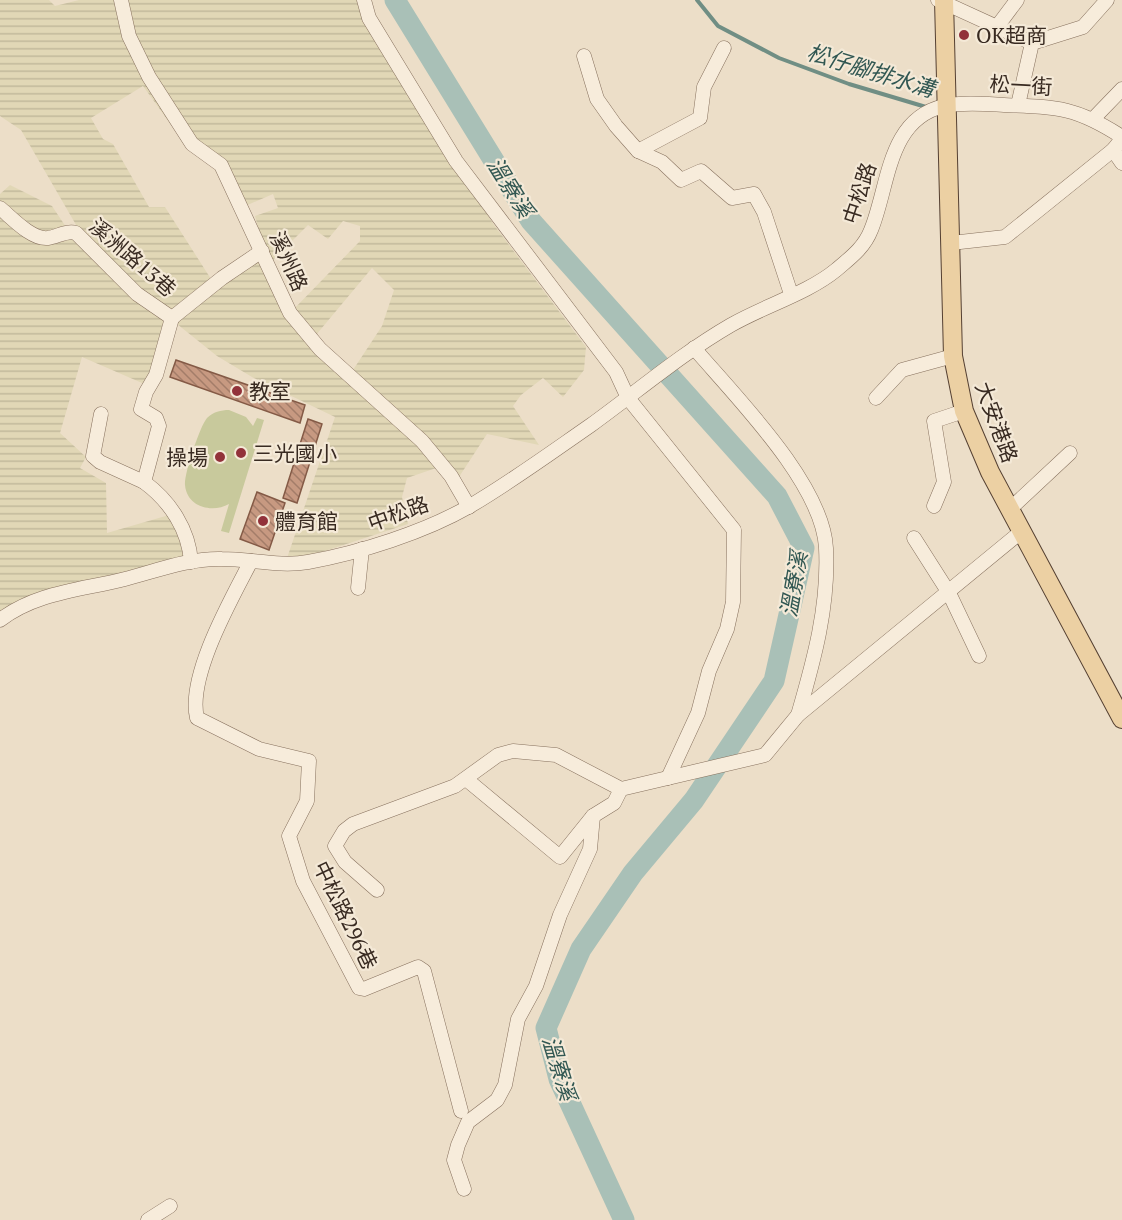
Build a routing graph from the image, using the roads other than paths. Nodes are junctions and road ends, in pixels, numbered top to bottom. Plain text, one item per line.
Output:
1 (121, 0) edge
2 (364, 0) edge
3 (1017, 0) edge
4 (1107, 0) edge
5 (942, 1) edge
6 (996, 28) junction
7 (1032, 43) junction
8 (724, 48) dead end
9 (584, 56) dead end
10 (1122, 89) edge
11 (1018, 105) junction
12 (946, 106) junction
13 (1094, 118) junction
14 (1122, 138) edge
15 (1113, 150) junction
16 (638, 151) junction
17 (1122, 163) edge
18 (0, 208) edge
19 (951, 243) junction
20 (262, 251) junction
21 (791, 294) junction
22 (172, 318) junction
23 (694, 348) junction
24 (953, 356) junction
25 (634, 394) junction
26 (876, 398) dead end
27 (964, 411) junction
28 (101, 414) dead end
29 (1070, 453) dead end
30 (144, 482) junction
31 (934, 506) dead end
32 (469, 507) junction
33 (1010, 509) junction
34 (1022, 531) junction
35 (914, 538) dead end
36 (362, 549) junction
37 (251, 561) junction
38 (191, 562) junction
39 (358, 588) dead end
40 (949, 593) junction
41 (0, 620) edge
42 (979, 656) dead end
43 (798, 715) junction
44 (1122, 719) edge
45 (466, 778) junction
46 (668, 778) junction
47 (621, 789) junction
48 (593, 816) junction
49 (377, 890) dead end
50 (461, 1111) dead end
51 (464, 1189) dead end
52 (170, 1206) dead end
53 (148, 1220) edge

1 - 20 street, 溪州路
2 - 25 street
3 - 6 street
4 - 7 street
5 - 6 street
5 - 12 main road, 大安港路
6 - 7 street
7 - 11 street
8 - 16 street
9 - 16 street
10 - 13 street
11 - 12 street, 松一街
11 - 13 street, 松一街
12 - 19 main road, 大安港路
12 - 21 street, 中松路
13 - 14 street, 松一街
14 - 15 street
15 - 17 street
15 - 19 street
16 - 21 street
18 - 22 street, 溪洲路13巷
19 - 24 main road, 大安港路
20 - 22 street, 溪洲路13巷
20 - 32 street, 溪州路
21 - 23 street, 中松路
22 - 30 street
23 - 25 street, 中松路
23 - 43 street
24 - 26 street
24 - 27 main road, 大安港路
25 - 32 street, 中松路
25 - 46 street
27 - 31 street
27 - 33 main road, 大安港路
28 - 30 street
29 - 33 street
30 - 38 street
32 - 36 street, 中松路
33 - 34 main road, 大安港路
34 - 40 street
34 - 44 main road, 大安港路
35 - 40 street
36 - 37 street, 中松路
36 - 39 street
37 - 38 street, 中松路
37 - 50 street, 中松路296巷
38 - 41 street, 中松路
40 - 42 street
40 - 43 street
43 - 46 street
45 - 47 street
45 - 48 street
45 - 49 street
46 - 47 street
47 - 48 street
48 - 51 street
52 - 53 street

